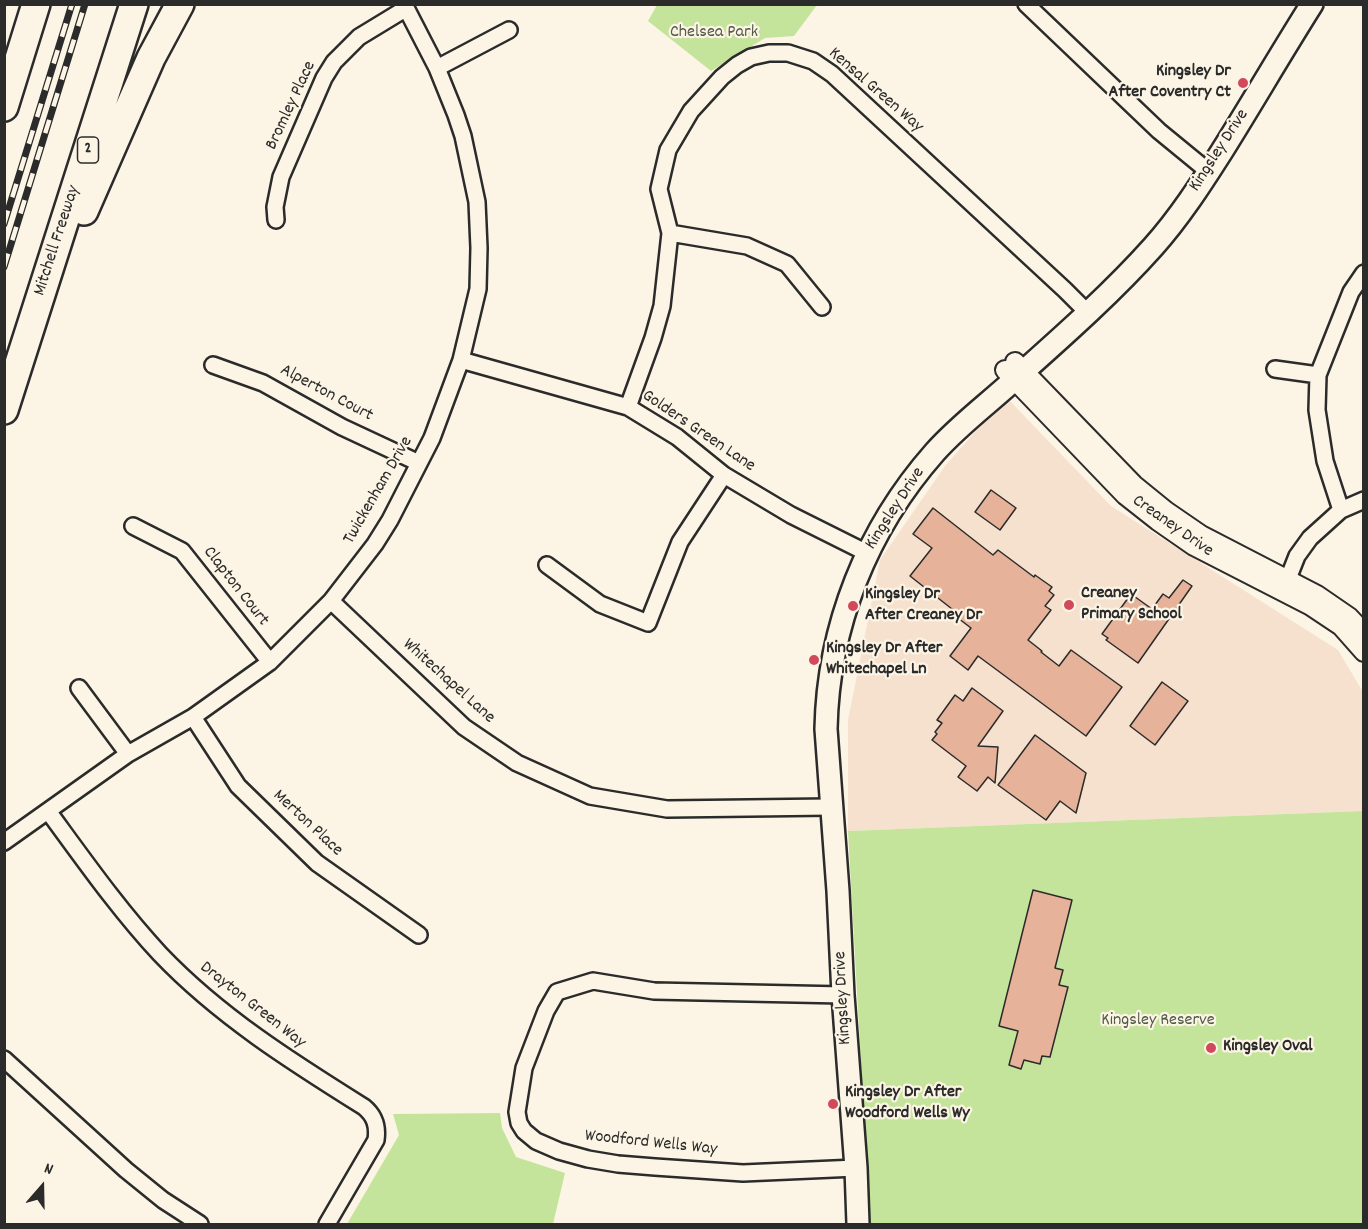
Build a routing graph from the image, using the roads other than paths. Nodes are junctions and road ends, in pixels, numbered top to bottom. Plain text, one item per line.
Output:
1 (134, 4) edge
2 (180, 4) edge
3 (1026, 4) edge
4 (1298, 4) edge
5 (1312, 4) edge
6 (405, 7) edge
7 (33, 12) edge
8 (509, 30) dead end
9 (437, 68) junction
10 (4, 107) edge
11 (1204, 168) junction
12 (276, 220) dead end
13 (670, 232) junction
14 (1364, 273) edge
15 (1357, 294) edge
16 (41, 295) junction
17 (822, 307) dead end
18 (1083, 308) junction
19 (461, 360) junction
20 (213, 365) dead end
21 (1275, 369) dead end
22 (1015, 371) junction
23 (1318, 375) junction
24 (628, 406) junction
25 (4, 410) edge
26 (419, 463) junction
27 (724, 475) junction
28 (1364, 501) edge
29 (1341, 510) junction
30 (133, 526) dead end
31 (862, 550) junction
32 (547, 565) dead end
33 (1285, 586) junction
34 (331, 601) junction
35 (1364, 633) edge
36 (1364, 652) edge
37 (270, 662) junction
38 (80, 688) dead end
39 (193, 717) junction
40 (128, 754) junction
41 (825, 807) junction
42 (48, 811) junction
43 (4, 842) edge
44 (418, 935) dead end
45 (837, 995) junction
46 (4, 1059) edge
47 (849, 1169) junction
48 (200, 1224) edge
49 (327, 1224) edge
50 (847, 1224) edge
51 (858, 1224) edge

1 - 16 highway, Mitchell Freeway / 2
2 - 16 highway
3 - 11 street
4 - 11 main road, Kingsley Drive
5 - 11 main road, Kingsley Drive
6 - 9 street, Twickenham Drive
6 - 12 street, Bromley Place
7 - 10 highway
8 - 9 street
9 - 19 street, Twickenham Drive
11 - 18 main road, Kingsley Drive
13 - 17 street
13 - 18 street, Kensal Green Way
13 - 24 street, Kensal Green Way
14 - 15 street
15 - 23 street
16 - 25 highway, Mitchell Freeway / 2
18 - 22 main road, Kingsley Drive
19 - 24 street, Golders Green Lane
19 - 26 street, Twickenham Drive
20 - 26 street, Alperton Court
21 - 23 street
22 - 31 main road, Kingsley Drive
22 - 33 street, Creaney Drive
23 - 29 street
24 - 27 street, Golders Green Lane
26 - 34 street, Twickenham Drive
27 - 31 street, Golders Green Lane
27 - 32 street
28 - 29 street
29 - 33 street
30 - 37 street, Clapton Court
31 - 41 main road, Kingsley Drive
33 - 35 street, Creaney Drive
33 - 36 street, Creaney Drive
34 - 37 street, Twickenham Drive
34 - 41 street, Whitechapel Lane
37 - 39 street, Twickenham Drive
38 - 40 street
39 - 40 street, Twickenham Drive
39 - 44 street, Merton Place
40 - 42 street, Twickenham Drive
41 - 45 main road, Kingsley Drive
42 - 43 street, Twickenham Drive
42 - 49 street, Drayton Green Way
45 - 47 main road, Kingsley Drive
45 - 47 street, Woodford Wells Way
46 - 48 street
47 - 50 main road, Kingsley Drive
47 - 51 main road, Kingsley Drive

